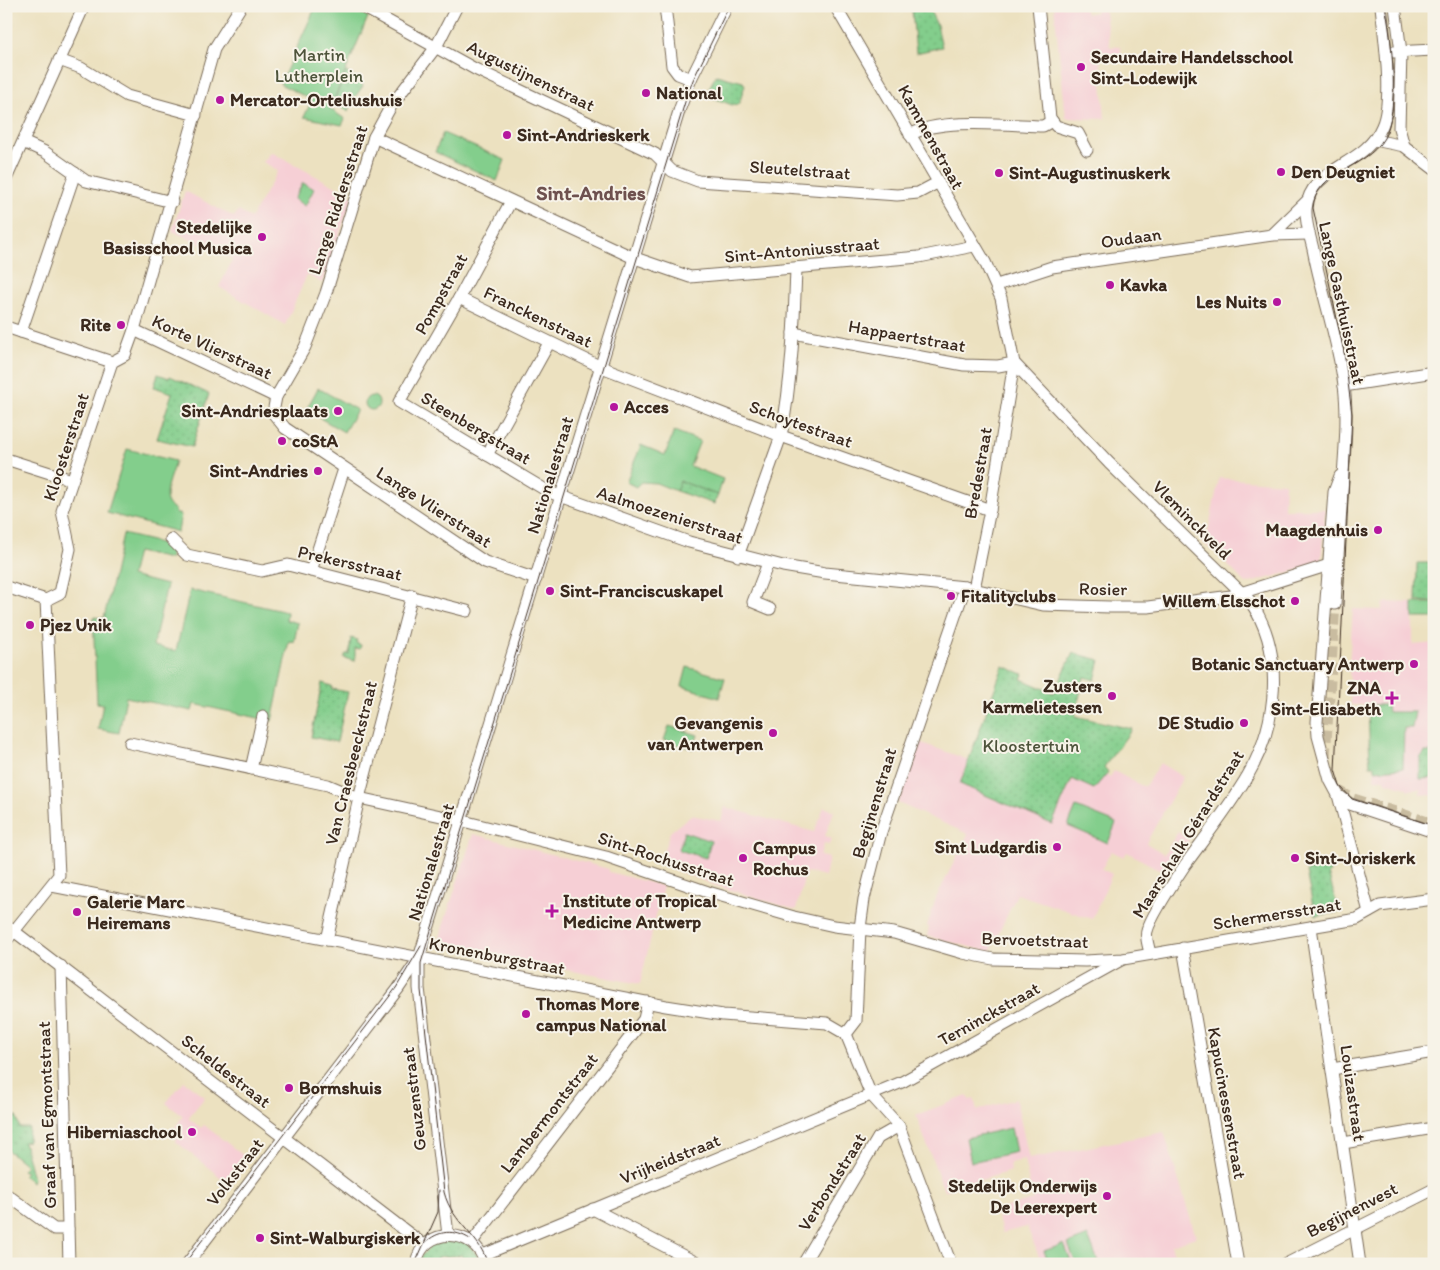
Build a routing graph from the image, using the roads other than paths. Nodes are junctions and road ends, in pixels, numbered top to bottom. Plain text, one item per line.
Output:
1 (84, 6) edge
2 (241, 6) edge
3 (362, 6) edge
4 (457, 6) edge
5 (665, 6) edge
6 (726, 6) edge
7 (835, 6) edge
8 (1038, 6) edge
9 (1381, 6) edge
10 (1395, 6) edge
11 (436, 47) junction
12 (1434, 50) edge
13 (1400, 52) junction
14 (1385, 53) junction
15 (60, 60) junction
16 (691, 79) junction
17 (196, 115) junction
18 (1052, 121) junction
19 (910, 135) junction
20 (374, 137) junction
21 (1374, 140) junction
22 (1402, 141) junction
23 (23, 142) junction
24 (1087, 150) dead end
25 (664, 162) junction
26 (1434, 169) edge
27 (74, 173) junction
28 (6, 179) edge
29 (937, 183) junction
30 (511, 201) junction
31 (1307, 201) junction
32 (172, 202) junction
33 (1309, 234) junction
34 (1272, 235) junction
35 (974, 246) junction
36 (634, 259) junction
37 (796, 269) junction
38 (997, 285) junction
39 (459, 298) junction
40 (6, 328) edge
41 (134, 330) junction
42 (20, 332) junction
43 (793, 333) junction
44 (549, 343) junction
45 (112, 362) junction
46 (1014, 364) junction
47 (601, 367) junction
48 (1434, 372) edge
49 (1344, 386) junction
50 (276, 396) junction
51 (399, 402) joint
52 (781, 436) junction
53 (487, 455) junction
54 (6, 459) edge
55 (344, 469) junction
56 (1343, 471) junction
57 (72, 480) junction
58 (562, 497) junction
59 (990, 510) junction
60 (171, 539) dead end
61 (738, 556) junction
62 (768, 563) junction
63 (1329, 565) junction
64 (311, 571) junction
65 (536, 579) junction
66 (6, 587) edge
67 (970, 588) junction
68 (1241, 593) junction
69 (412, 595) junction
70 (46, 600) junction
71 (1335, 604) tunnel mouth
72 (770, 609) dead end
73 (467, 611) dead end
74 (263, 716) dead end
75 (1266, 733) joint
76 (130, 743) dead end
77 (251, 769) junction
78 (1338, 795) junction
79 (359, 798) junction
80 (462, 821) junction
81 (1434, 832) edge
82 (52, 886) junction
83 (1434, 899) edge
84 (1369, 912) junction
85 (1311, 927) junction
86 (10, 928) edge
87 (860, 928) junction
88 (326, 940) junction
89 (6, 941) edge
90 (1183, 948) junction
91 (1150, 954) junction
92 (419, 958) junction
93 (1123, 959) junction
94 (60, 966) junction
95 (648, 1002) junction
96 (846, 1034) junction
97 (1434, 1052) edge
98 (1332, 1069) junction
99 (871, 1096) junction
100 (1434, 1128) edge
101 (894, 1129) junction
102 (284, 1138) junction
103 (1343, 1143) junction
104 (1434, 1189) edge
105 (6, 1194) edge
106 (593, 1209) junction
107 (68, 1229) junction
108 (1355, 1229) junction
109 (448, 1235) junction
110 (472, 1242) junction
111 (424, 1245) junction
112 (484, 1260) edge
113 (69, 1264) edge
114 (187, 1264) edge
115 (416, 1264) edge
116 (699, 1264) edge
117 (803, 1264) edge
118 (951, 1264) edge
119 (1238, 1264) edge
120 (1286, 1264) edge
121 (1360, 1264) edge

1 - 15 street
2 - 17 street, Kloosterstraat
3 - 11 street, Augustijnenstraat
4 - 11 street, Lange Riddersstraat
5 - 16 street
6 - 16 street, Nationalestraat
7 - 19 street, Kammenstraat
8 - 18 street
9 - 14 street
10 - 13 street
11 - 20 street, Lange Riddersstraat
11 - 25 street, Augustijnenstraat
12 - 13 street
13 - 14 street
13 - 22 street
14 - 21 street
15 - 17 street
15 - 23 street
16 - 25 street, Nationalestraat
17 - 32 street, Kloosterstraat
18 - 19 street
18 - 24 street
19 - 29 street, Kammenstraat
20 - 30 street, Sint-Antoniusstraat
20 - 50 street, Lange Riddersstraat
21 - 22 street
21 - 31 street
22 - 26 street
23 - 27 street
23 - 28 street
25 - 29 street, Sleutelstraat
25 - 36 street, Nationalestraat
27 - 32 street
27 - 42 street
29 - 35 street, Kammenstraat
30 - 36 street, Sint-Antoniusstraat
30 - 39 street, Pompstraat
31 - 33 street, Lange Gasthuisstraat
31 - 34 street
32 - 41 street, Kloosterstraat
33 - 34 street, Oudaan
33 - 49 street, Lange Gasthuisstraat
34 - 38 street, Oudaan
35 - 37 street, Sint-Antoniusstraat
35 - 38 street, Kammenstraat
36 - 37 street, Sint-Antoniusstraat
36 - 47 street, Nationalestraat
37 - 43 street
38 - 46 street, Kammenstraat
39 - 44 street, Franckenstraat
39 - 51 street, Pompstraat
40 - 42 street
41 - 45 street, Kloosterstraat
41 - 50 street, Korte Vlierstraat
42 - 45 street
43 - 46 street, Happaertstraat
43 - 52 street
44 - 47 street, Franckenstraat
44 - 53 street
45 - 57 street, Kloosterstraat
46 - 59 street, Bredestraat
46 - 68 street, Vleminckveld
47 - 52 street, Schoytestraat
47 - 58 street, Nationalestraat
48 - 49 street
49 - 56 street, Lange Gasthuisstraat
50 - 55 street
51 - 53 street, Steenbergstraat
52 - 59 street, Schoytestraat
52 - 61 street
53 - 58 street, Steenbergstraat
54 - 57 street
55 - 64 street
55 - 65 street, Lange Vlierstraat
56 - 63 street, Lange Gasthuisstraat
56 - 71 street
57 - 70 street, Kloosterstraat
58 - 61 street, Aalmoezenierstraat
58 - 65 street, Nationalestraat
59 - 67 street, Bredestraat
60 - 64 street, Prekersstraat
61 - 62 street, Aalmoezenierstraat
62 - 67 street, Aalmoezenierstraat
62 - 72 street
63 - 68 street, Rosier
63 - 78 street, Lange Gasthuisstraat
64 - 69 street, Prekersstraat
65 - 80 street, Nationalestraat
66 - 70 street
67 - 68 street, Rosier
67 - 87 street, Begijnenstraat
68 - 75 street, Vleminckveld
69 - 73 street, Prekersstraat
69 - 79 street, Van Craesbeeckstraat
70 - 82 street
74 - 77 street
75 - 91 street, Maarschalk Gérardstraat
76 - 77 street, Sint-Rochusstraat
77 - 79 street, Sint-Rochusstraat
78 - 81 street
78 - 84 street, Lange Gasthuisstraat
79 - 80 street, Sint-Rochusstraat
79 - 88 street, Van Craesbeeckstraat
80 - 87 street, Sint-Rochusstraat
80 - 92 street, Nationalestraat
82 - 86 street
82 - 88 street, Kronenburgstraat
83 - 84 street, Schermersstraat
84 - 85 street, Schermersstraat
85 - 90 street, Schermersstraat
85 - 98 street, Louizastraat
86 - 89 street
86 - 94 street, Scheldestraat
87 - 93 street, Bervoetstraat
87 - 96 street, Begijnenstraat
88 - 92 street, Kronenburgstraat
90 - 91 street, Schermersstraat
90 - 119 street, Kapucinessenstraat
91 - 93 street, Schermersstraat
92 - 95 street, Kronenburgstraat
92 - 102 street, Volkstraat
92 - 109 street, Geuzenstraat
93 - 99 street, Terninckstraat
94 - 102 street, Scheldestraat
94 - 107 street, Graaf van Egmontstraat
95 - 96 street, Kronenburgstraat
95 - 110 street, Lambermontstraat
96 - 99 street
97 - 98 street
98 - 103 street, Louizastraat
99 - 101 street
99 - 106 street, Vrijheidstraat
100 - 103 street
101 - 117 street, Verbondstraat
101 - 118 street
102 - 111 street, Scheldestraat
102 - 114 street, Volkstraat
103 - 108 street, Louizastraat
104 - 108 street, Begijnenvest
105 - 107 street
106 - 112 street, Vrijheidstraat
106 - 116 street
107 - 113 street, Graaf van Egmontstraat
108 - 120 street, Begijnenvest
108 - 121 street, Louizastraat
109 - 110 street
109 - 111 street
110 - 112 street
111 - 115 street

